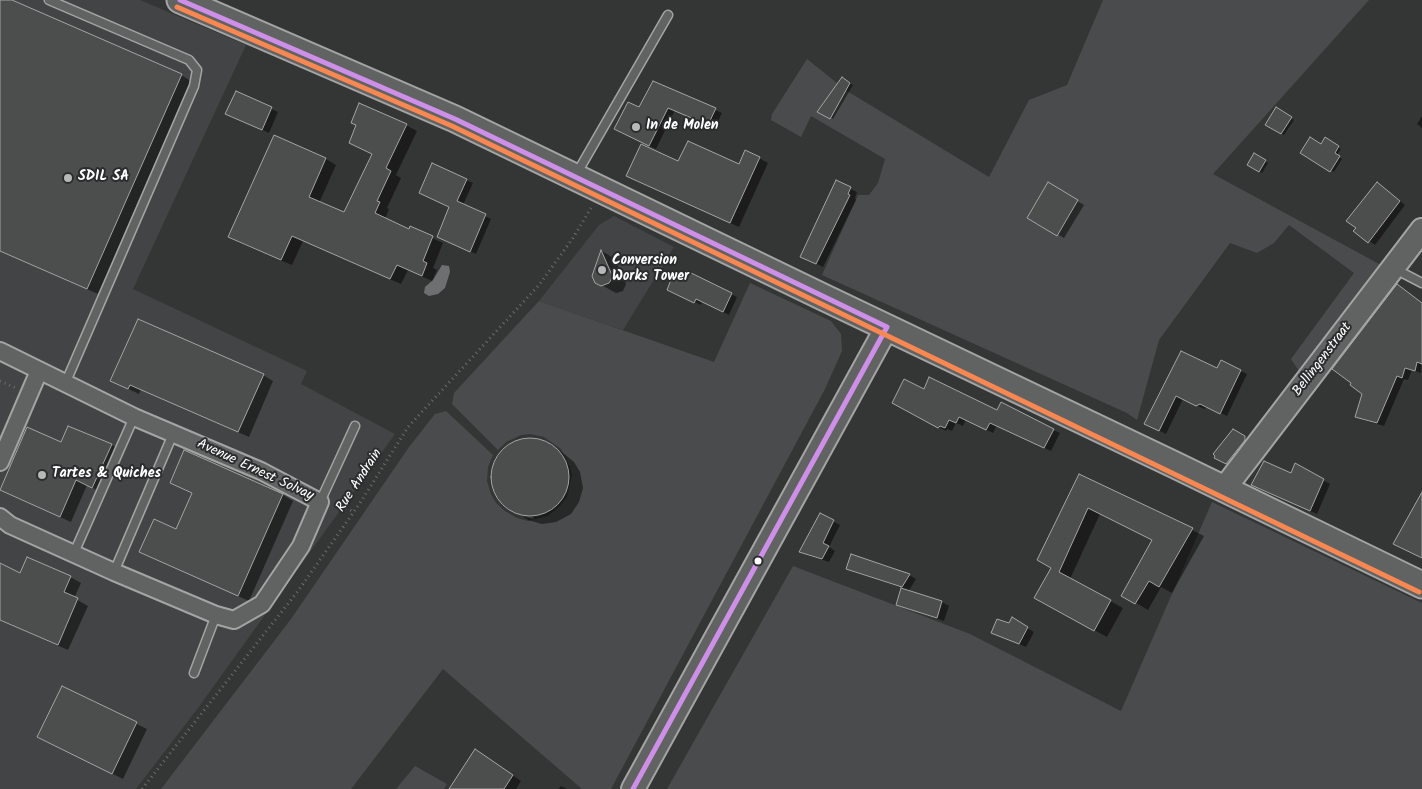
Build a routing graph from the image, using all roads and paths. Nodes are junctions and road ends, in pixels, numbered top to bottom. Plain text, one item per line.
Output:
1 (49, 0) edge
2 (180, 0) edge
3 (668, 15) dead end
4 (575, 178) junction
5 (602, 190) junction
6 (1422, 230) edge
7 (1393, 268) junction
8 (1422, 283) edge
9 (887, 328) junction
10 (0, 351) edge
11 (39, 371) junction
12 (64, 384) junction
13 (134, 417) junction
14 (355, 426) dead end
15 (173, 434) junction
16 (0, 462) edge
17 (1224, 489) junction
18 (320, 502) junction
19 (0, 517) edge
20 (74, 554) junction
21 (114, 572) junction
22 (1422, 585) edge
23 (216, 615) junction
24 (194, 673) dead end
25 (142, 789) edge
26 (634, 789) edge

1 - 12 lane
2 - 4 main road
3 - 4 lane
4 - 5 main road
5 - 9 main road
5 - 25 path, Rue Andrain
6 - 7 main road, Bellingenstraat
7 - 8 lane
7 - 17 main road, Bellingenstraat
9 - 17 main road
9 - 26 main road
10 - 11 street, Avenue Ernest Solvay
11 - 12 street, Avenue Ernest Solvay
11 - 16 street
12 - 13 street, Avenue Ernest Solvay
13 - 15 street, Avenue Ernest Solvay
13 - 20 lane
14 - 18 lane
15 - 18 street, Avenue Ernest Solvay
15 - 21 lane
17 - 22 main road
18 - 23 street, Avenue Ernest Solvay
19 - 20 street, Avenue Ernest Solvay
20 - 21 street, Avenue Ernest Solvay
21 - 23 street, Avenue Ernest Solvay
23 - 24 lane

